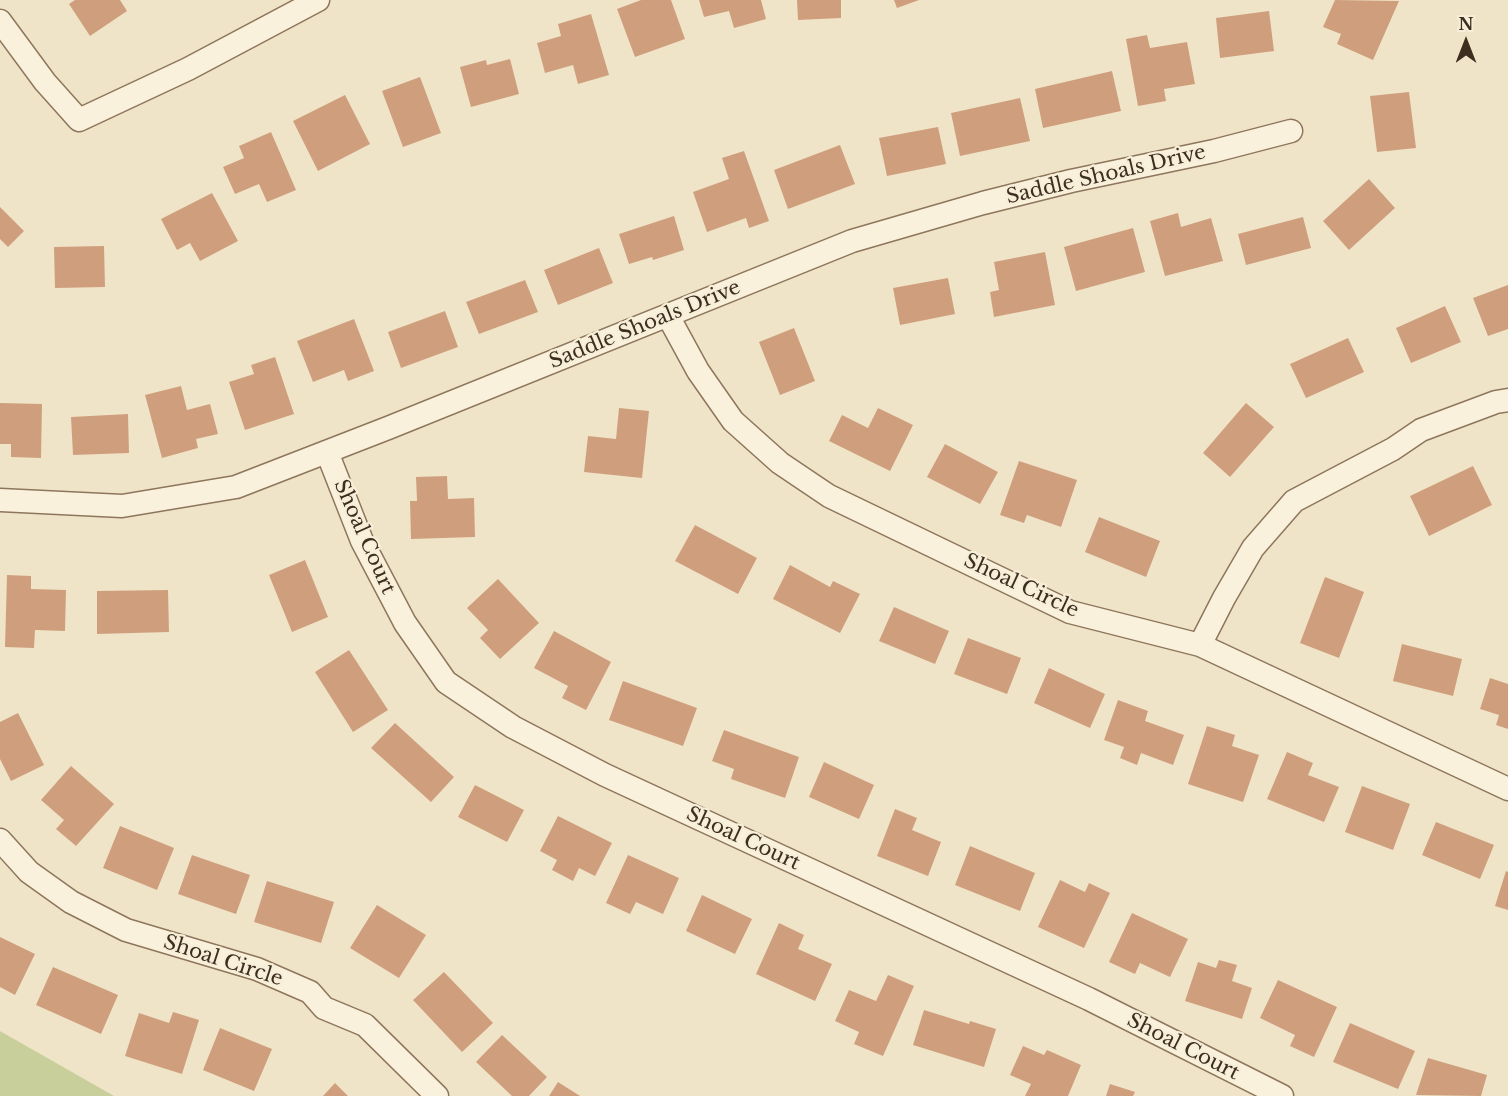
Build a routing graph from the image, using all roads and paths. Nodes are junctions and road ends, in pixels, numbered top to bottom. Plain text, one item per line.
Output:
1 (318, 0) edge
2 (0, 21) edge
3 (1292, 131) dead end
4 (668, 316) junction
5 (1508, 400) edge
6 (327, 452) junction
7 (0, 500) edge
8 (1200, 645) junction
9 (1508, 789) edge
10 (0, 840) edge
11 (437, 1096) edge
12 (1282, 1096) edge

1 - 2 street
3 - 4 street, Saddle Shoals Drive
4 - 6 street, Saddle Shoals Drive
4 - 8 street, Shoal Circle
5 - 8 street
6 - 7 street, Saddle Shoals Drive
6 - 12 street, Shoal Court
8 - 9 street, Shoal Circle
10 - 11 street, Shoal Circle

